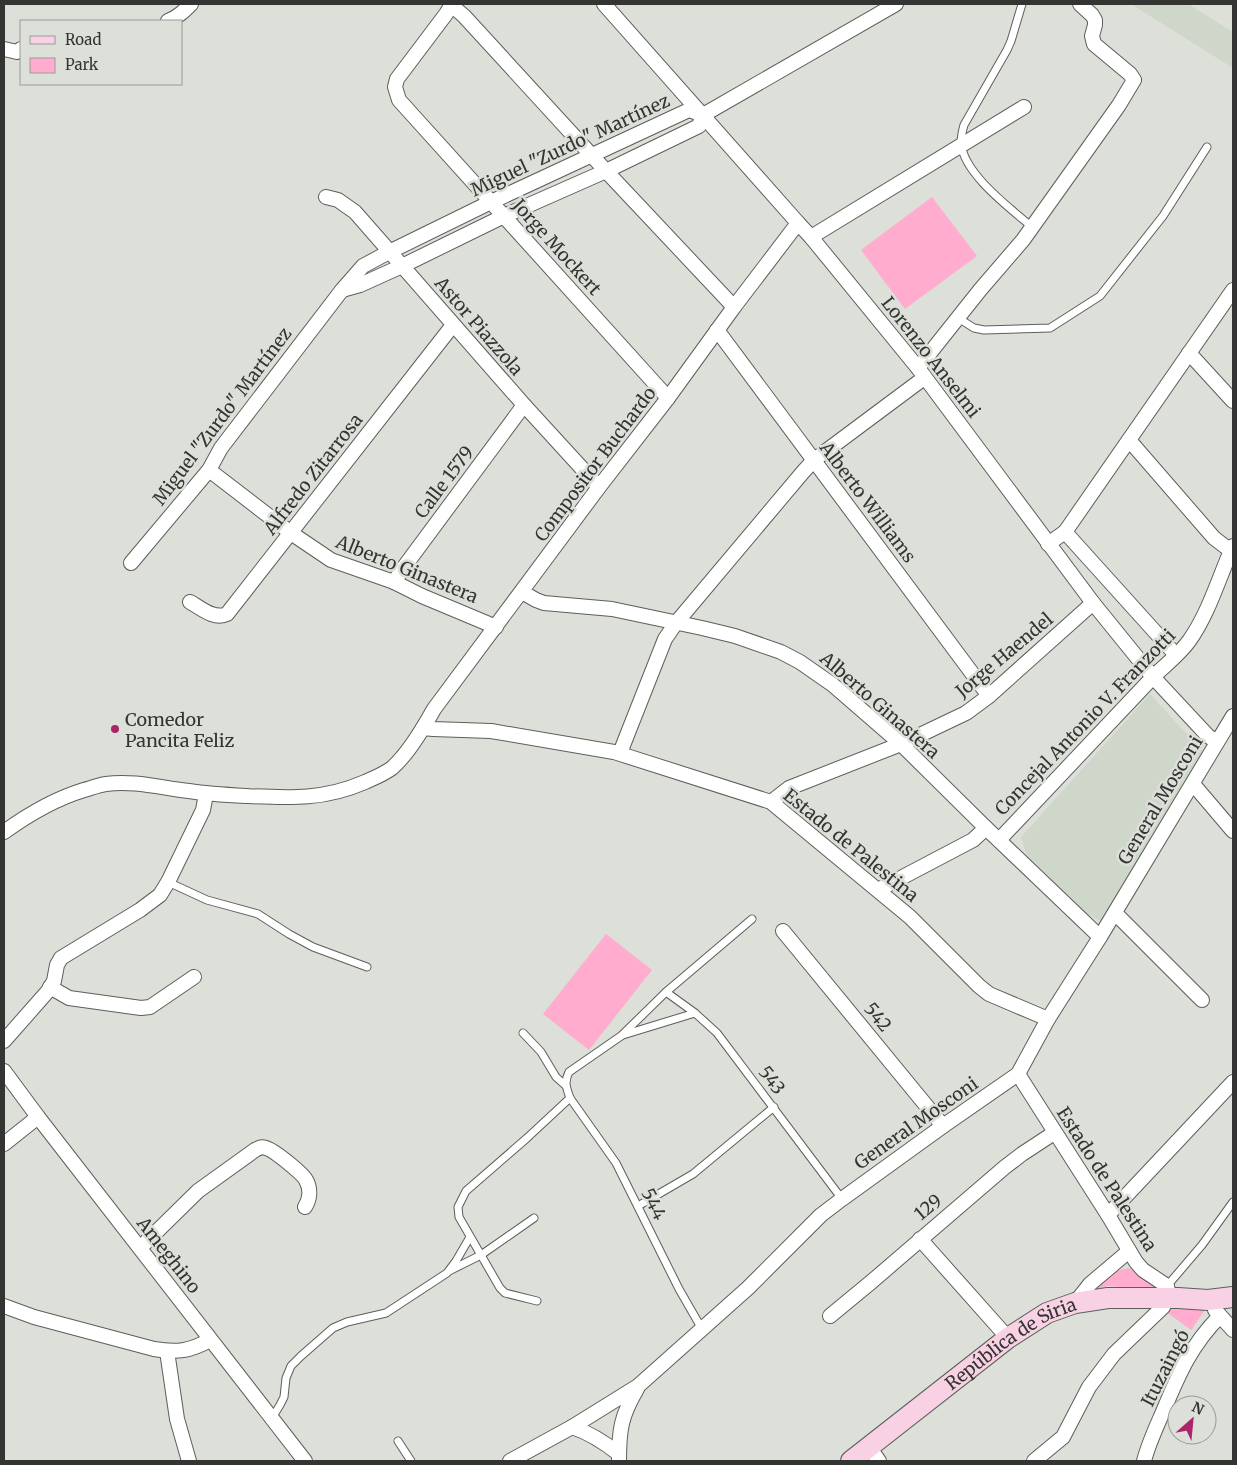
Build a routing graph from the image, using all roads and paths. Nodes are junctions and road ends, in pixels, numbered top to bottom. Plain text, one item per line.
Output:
1 (191, 4) edge
2 (451, 4) edge
3 (604, 4) edge
4 (896, 4) edge
5 (1022, 4) edge
6 (1080, 4) edge
7 (170, 20) edge
8 (4, 49) edge
9 (20, 50) edge
10 (1024, 107) dead end
11 (703, 115) junction
12 (961, 146) junction
13 (1208, 147) dead end
14 (592, 156) junction
15 (606, 171) junction
16 (326, 197) dead end
17 (491, 202) junction
18 (504, 216) junction
19 (798, 224) junction
20 (1032, 227) junction
21 (811, 236) junction
22 (388, 252) junction
23 (402, 266) junction
24 (342, 290) junction
25 (1231, 298) edge
26 (734, 307) junction
27 (958, 318) junction
28 (453, 325) junction
29 (717, 330) junction
30 (1189, 353) junction
31 (921, 373) junction
32 (668, 398) junction
33 (1233, 401) edge
34 (524, 405) junction
35 (1129, 440) junction
36 (814, 460) junction
37 (209, 470) junction
38 (599, 488) junction
39 (1065, 532) junction
40 (291, 534) junction
41 (1048, 544) junction
42 (1232, 549) edge
43 (131, 563) dead end
44 (394, 582) junction
45 (522, 592) junction
46 (190, 602) dead end
47 (1093, 603) junction
48 (676, 623) junction
49 (496, 627) junction
50 (1176, 655) junction
51 (1153, 676) junction
52 (989, 696) junction
53 (1233, 716) edge
54 (423, 728) junction
55 (1217, 742) junction
56 (901, 744) junction
57 (620, 753) junction
58 (1193, 784) junction
59 (206, 794) junction
60 (770, 802) junction
61 (986, 828) junction
62 (1233, 831) edge
63 (4, 832) edge
64 (999, 840) junction
65 (168, 882) junction
66 (878, 890) junction
67 (1115, 913) junction
68 (752, 919) dead end
69 (784, 931) dead end
70 (1100, 937) junction
71 (367, 967) dead end
72 (194, 977) dead end
73 (50, 987) junction
74 (666, 992) junction
75 (1202, 1000) dead end
76 (695, 1013) junction
77 (1048, 1019) junction
78 (523, 1033) dead end
79 (621, 1036) junction
80 (4, 1041) edge
81 (4, 1071) edge
82 (1018, 1074) junction
83 (1233, 1082) edge
84 (565, 1086) junction
85 (570, 1098) junction
86 (774, 1107) junction
87 (38, 1117) junction
88 (943, 1126) junction
89 (1054, 1133) junction
90 (4, 1144) edge
91 (842, 1198) junction
92 (1233, 1202) edge
93 (638, 1206) junction
94 (305, 1207) dead end
95 (1108, 1214) junction
96 (534, 1218) dead end
97 (470, 1237) junction
98 (920, 1239) junction
99 (140, 1248) junction
100 (1129, 1251) junction
101 (481, 1255) junction
102 (447, 1273) junction
103 (1167, 1292) junction
104 (1233, 1297) edge
105 (537, 1301) dead end
106 (1075, 1303) junction
107 (1208, 1305) junction
108 (4, 1306) edge
109 (830, 1316) dead end
110 (702, 1329) junction
111 (1233, 1330) edge
112 (1008, 1338) junction
113 (210, 1340) junction
114 (167, 1351) junction
115 (638, 1386) junction
116 (272, 1418) junction
117 (572, 1427) junction
118 (398, 1441) dead end
119 (874, 1454) edge
120 (619, 1458) edge
121 (189, 1461) edge
122 (305, 1461) edge
123 (410, 1461) edge
124 (510, 1461) edge
125 (850, 1461) edge
126 (1034, 1461) edge
127 (1144, 1461) edge

1 - 7 street
2 - 14 street
2 - 17 street, Jorge Mockert
3 - 11 street, Lorenzo Anselmi
4 - 11 street
5 - 12 lane
6 - 20 street
8 - 9 street
10 - 12 street
11 - 14 street, Miguel "Zurdo" Martínez
11 - 15 street, Miguel "Zurdo" Martínez
11 - 19 street, Lorenzo Anselmi
12 - 20 lane
12 - 21 street
13 - 27 lane
14 - 15 street
14 - 17 street, Miguel "Zurdo" Martínez
15 - 18 street, Miguel "Zurdo" Martínez
15 - 26 street
16 - 22 street, Astor Piazzola
17 - 18 street, Jorge Mockert
17 - 22 street, Miguel "Zurdo" Martínez
18 - 23 street, Miguel "Zurdo" Martínez
18 - 32 street, Jorge Mockert
19 - 21 street, Lorenzo Anselmi
19 - 26 street, Compositor Buchardo
20 - 27 street
21 - 31 street, Lorenzo Anselmi
22 - 23 street, Astor Piazzola
22 - 24 street, Miguel "Zurdo" Martínez
23 - 24 street, Miguel "Zurdo" Martínez
23 - 28 street, Astor Piazzola
24 - 37 street, Miguel "Zurdo" Martínez
25 - 30 street
26 - 29 street, Compositor Buchardo
27 - 31 street
28 - 34 street, Astor Piazzola
28 - 40 street, Alfredo Zitarrosa
29 - 32 street, Compositor Buchardo
29 - 36 street, Alberto Williams
30 - 33 street
30 - 35 street
31 - 36 street
31 - 41 street, Lorenzo Anselmi
32 - 38 street, Compositor Buchardo
34 - 38 street, Astor Piazzola
34 - 44 street, Calle 1579
35 - 39 street
35 - 42 street
36 - 48 street
36 - 52 street, Alberto Williams
37 - 40 street, Alberto Ginastera
37 - 43 street, Miguel "Zurdo" Martínez
38 - 45 street, Compositor Buchardo
39 - 41 street
39 - 50 street
40 - 44 street, Alberto Ginastera
40 - 46 street, Alfredo Zitarrosa
41 - 47 street, Lorenzo Anselmi
42 - 50 street, Concejal Antonio V. Franzotti
44 - 49 street, Alberto Ginastera
45 - 48 street, Alberto Ginastera
45 - 49 street, Compositor Buchardo
47 - 51 street, Lorenzo Anselmi
47 - 52 street, Jorge Haendel
48 - 56 street, Alberto Ginastera
48 - 57 street
49 - 54 street, Compositor Buchardo
50 - 51 street, Concejal Antonio V. Franzotti
51 - 55 street, Lorenzo Anselmi
51 - 64 street, Concejal Antonio V. Franzotti
52 - 56 street, Jorge Haendel
53 - 55 street, General Mosconi
54 - 57 street, Estado de Palestina
54 - 59 street, Compositor Buchardo
55 - 58 street, General Mosconi
56 - 60 street, Jorge Haendel
56 - 61 street, Alberto Ginastera
57 - 60 street, Estado de Palestina
58 - 62 street
58 - 67 street, General Mosconi
59 - 63 street, Compositor Buchardo
59 - 65 street
60 - 66 street, Estado de Palestina
61 - 64 street, Alberto Ginastera
61 - 66 street, Concejal Antonio V. Franzotti
64 - 70 street, Alberto Ginastera
65 - 71 lane
65 - 73 street
66 - 77 street, Estado de Palestina
67 - 70 street, General Mosconi
67 - 75 street
68 - 74 lane
69 - 88 street, 542
70 - 77 street, General Mosconi
72 - 73 street
73 - 80 street
74 - 76 lane, 543
74 - 79 lane
76 - 79 lane
76 - 86 lane, 543
77 - 82 street, General Mosconi
78 - 84 lane, 544
79 - 84 lane
81 - 87 street, Ameghino
82 - 88 street, General Mosconi
82 - 89 street, Estado de Palestina
83 - 95 street
84 - 85 lane, 544
85 - 93 lane, 544
85 - 97 lane
86 - 91 lane, 543
86 - 93 lane
87 - 90 street
87 - 99 street, Ameghino
88 - 91 street, General Mosconi
89 - 95 street, Estado de Palestina
89 - 98 street, 129
91 - 110 street, General Mosconi
92 - 103 lane
93 - 110 lane, 544
94 - 99 street
95 - 100 street, Estado de Palestina
96 - 101 lane
97 - 101 lane
97 - 102 lane
98 - 109 street, 129
98 - 112 street
99 - 113 street, Ameghino
100 - 103 street, Estado de Palestina
100 - 106 street
101 - 102 lane
101 - 105 lane
102 - 116 lane
103 - 106 street, República de Siria
103 - 107 street, República de Siria
103 - 126 street
104 - 107 street, República de Siria
106 - 112 street, República de Siria
107 - 111 street
107 - 127 street, Ituzaingó
108 - 114 street
110 - 115 street, General Mosconi
112 - 119 street, República de Siria
113 - 114 street
113 - 116 street, Ameghino
114 - 121 street
115 - 117 street, General Mosconi
115 - 120 street
116 - 122 street, Ameghino
117 - 120 street
117 - 124 street, General Mosconi
118 - 123 lane
119 - 125 street, República de Siria

